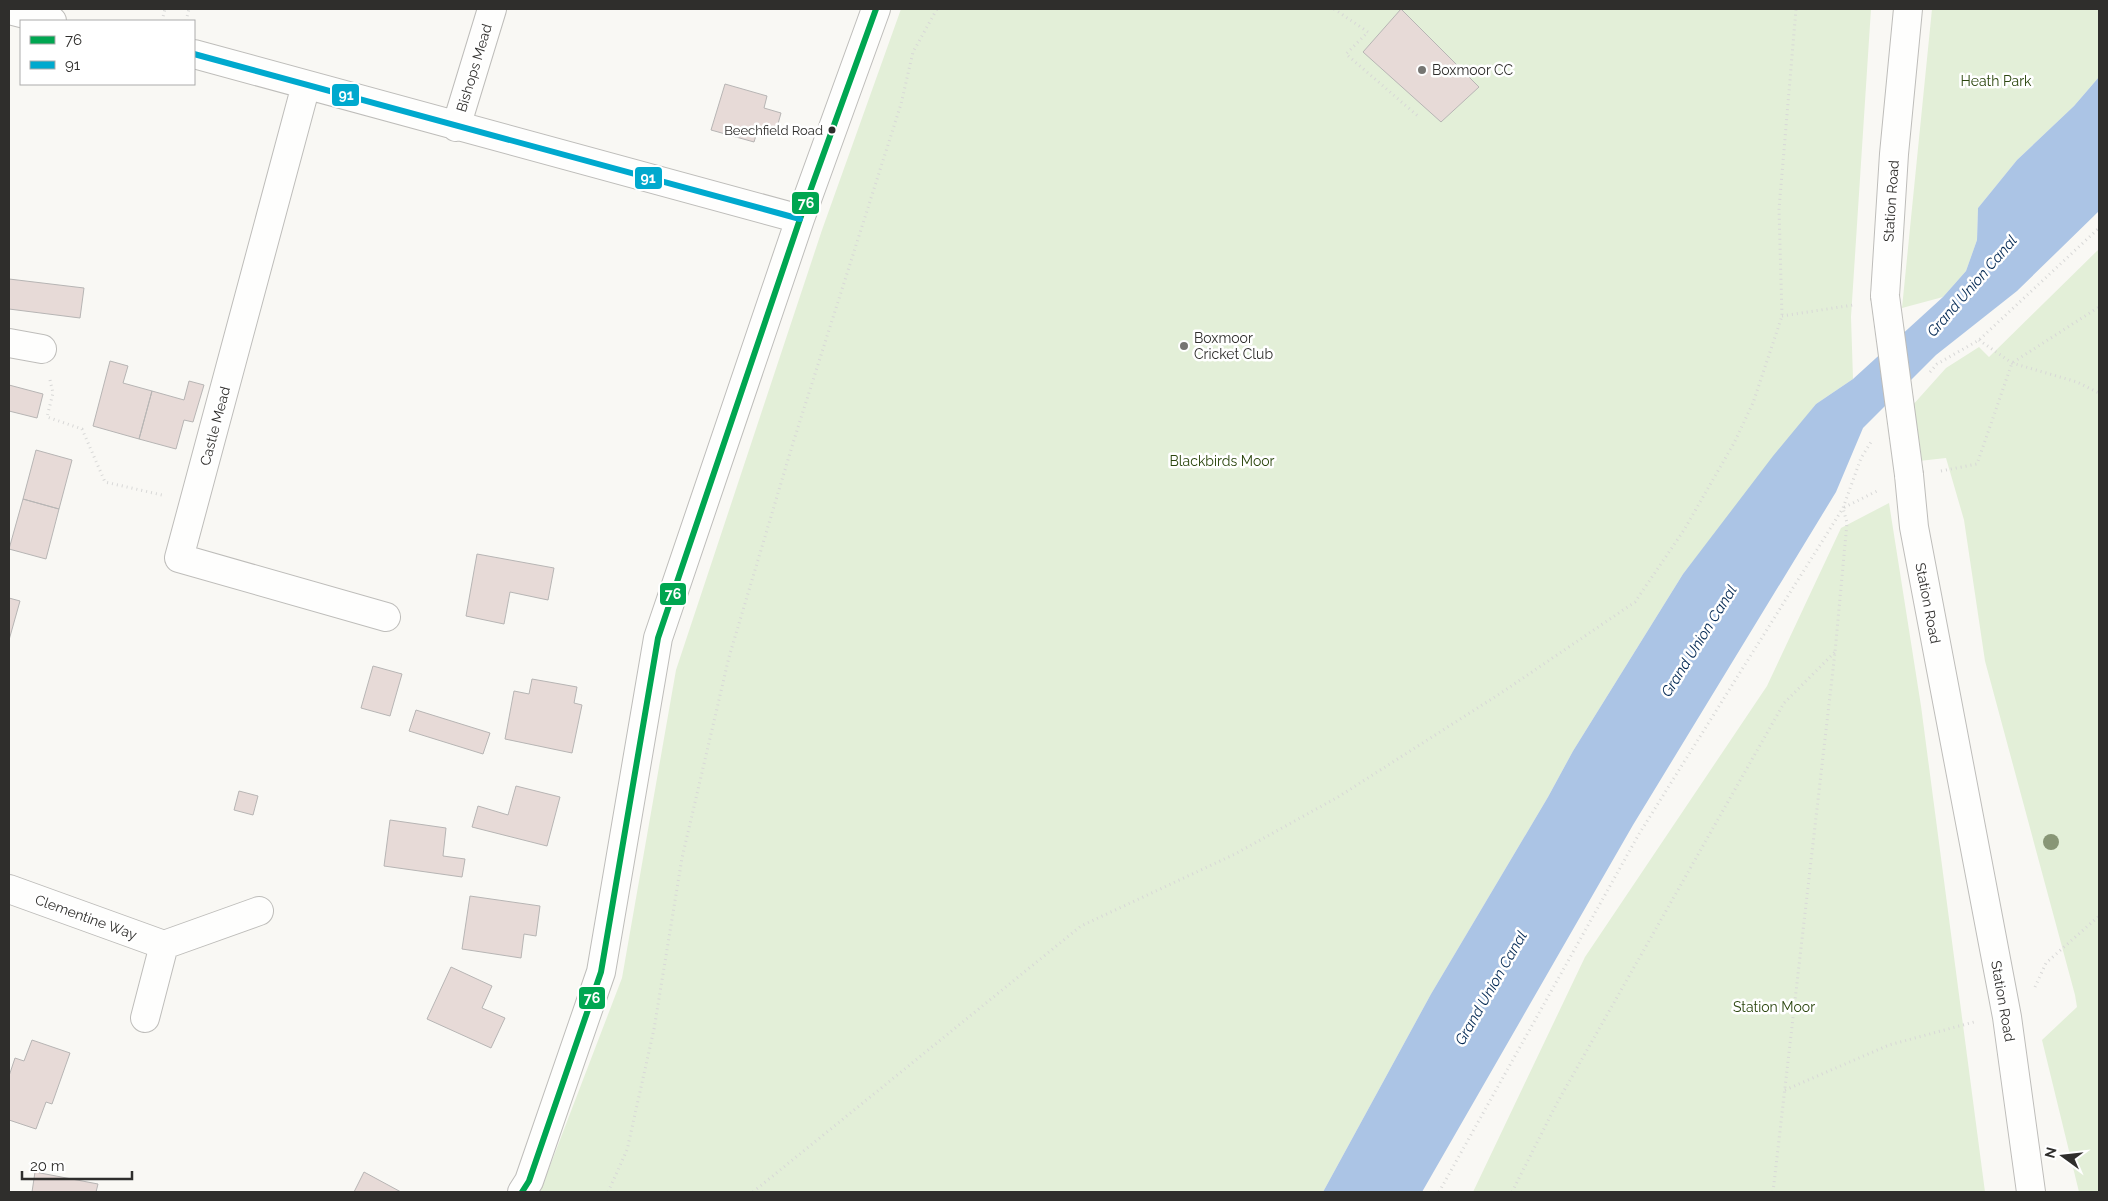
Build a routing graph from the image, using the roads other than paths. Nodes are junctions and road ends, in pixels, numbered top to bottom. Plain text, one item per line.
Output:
1 (492, 9) edge
2 (876, 9) edge
3 (1908, 9) edge
4 (9, 10) edge
5 (48, 20) edge
6 (195, 54) edge
7 (306, 86) junction
8 (456, 127) junction
9 (800, 220) junction
10 (9, 343) edge
11 (42, 349) road end
12 (386, 617) dead end
13 (9, 889) edge
14 (259, 912) dead end
15 (164, 945) junction
16 (145, 1018) dead end
17 (522, 1192) edge
18 (2031, 1192) edge

1 - 8 street, Bishops Mead
2 - 9 street
3 - 18 street, Station Road, bridge
4 - 5 street
6 - 7 street
7 - 8 street
7 - 12 street, Castle Mead
8 - 9 street
9 - 17 street
10 - 11 street
13 - 15 street, Clementine Way
14 - 15 street
15 - 16 street

